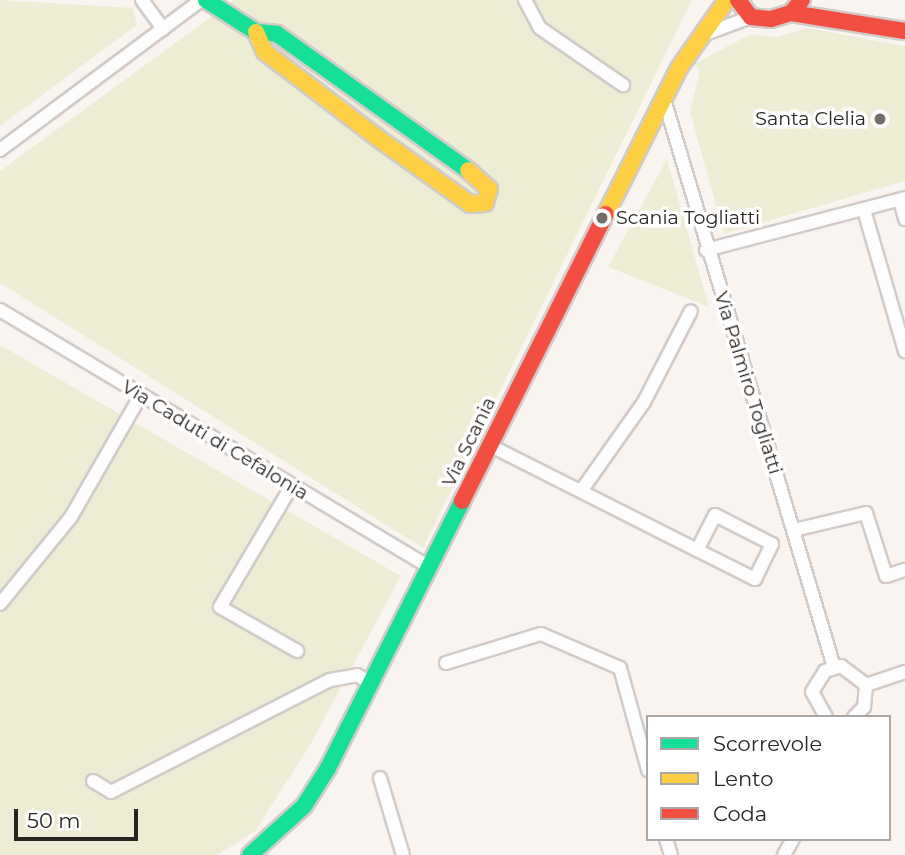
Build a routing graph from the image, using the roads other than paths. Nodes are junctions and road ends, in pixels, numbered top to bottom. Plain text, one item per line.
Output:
1 (142, 0) edge
2 (204, 0) edge
3 (525, 0) edge
4 (727, 0) edge
5 (738, 0) edge
6 (802, 0) edge
7 (825, 0) edge
8 (791, 13) junction
9 (837, 15) junction
10 (751, 16) junction
11 (163, 29) junction
12 (905, 31) edge
13 (256, 32) junction
14 (708, 33) junction
15 (623, 85) dead end
16 (664, 99) junction
17 (4, 147) edge
18 (902, 199) edge
19 (864, 210) junction
20 (905, 219) edge
21 (706, 250) junction
22 (0, 310) edge
23 (691, 310) dead end
24 (905, 351) edge
25 (141, 395) junction
26 (491, 446) junction
27 (291, 487) junction
28 (580, 491) junction
29 (794, 530) junction
30 (697, 550) junction
31 (431, 568) junction
32 (905, 570) edge
33 (0, 604) edge
34 (297, 650) dead end
35 (446, 663) dead end
36 (834, 667) junction
37 (905, 672) edge
38 (372, 684) junction
39 (866, 685) junction
40 (825, 715) edge
41 (856, 715) edge
42 (646, 763) edge
43 (380, 778) dead end
44 (93, 781) dead end
45 (250, 855) edge
46 (403, 855) edge

1 - 11 street
2 - 11 street
2 - 13 street
3 - 15 street
4 - 14 street, Via Scania
5 - 10 street
6 - 8 street
7 - 9 street
8 - 9 street
8 - 10 street
9 - 12 street
10 - 14 street
11 - 17 street
13 - 13 street
14 - 16 street, Via Scania
16 - 21 street, Via Palmiro Togliatti
16 - 26 street, Via Scania
18 - 19 street
18 - 20 street
19 - 21 street
19 - 24 street
21 - 29 street, Via Palmiro Togliatti
22 - 25 street, Via Caduti di Cefalonia
23 - 28 street
25 - 27 street, Via Caduti di Cefalonia
25 - 33 street
26 - 28 street
26 - 31 street, Via Scania
27 - 31 street, Via Caduti di Cefalonia
27 - 34 street
28 - 30 street
29 - 32 street
29 - 36 street, Via Palmiro Togliatti
30 - 30 street
31 - 38 street, Via Scania
35 - 42 street
36 - 39 street
36 - 40 street
37 - 39 street
38 - 44 street
38 - 45 street, Via Scania
39 - 41 street
43 - 46 street

